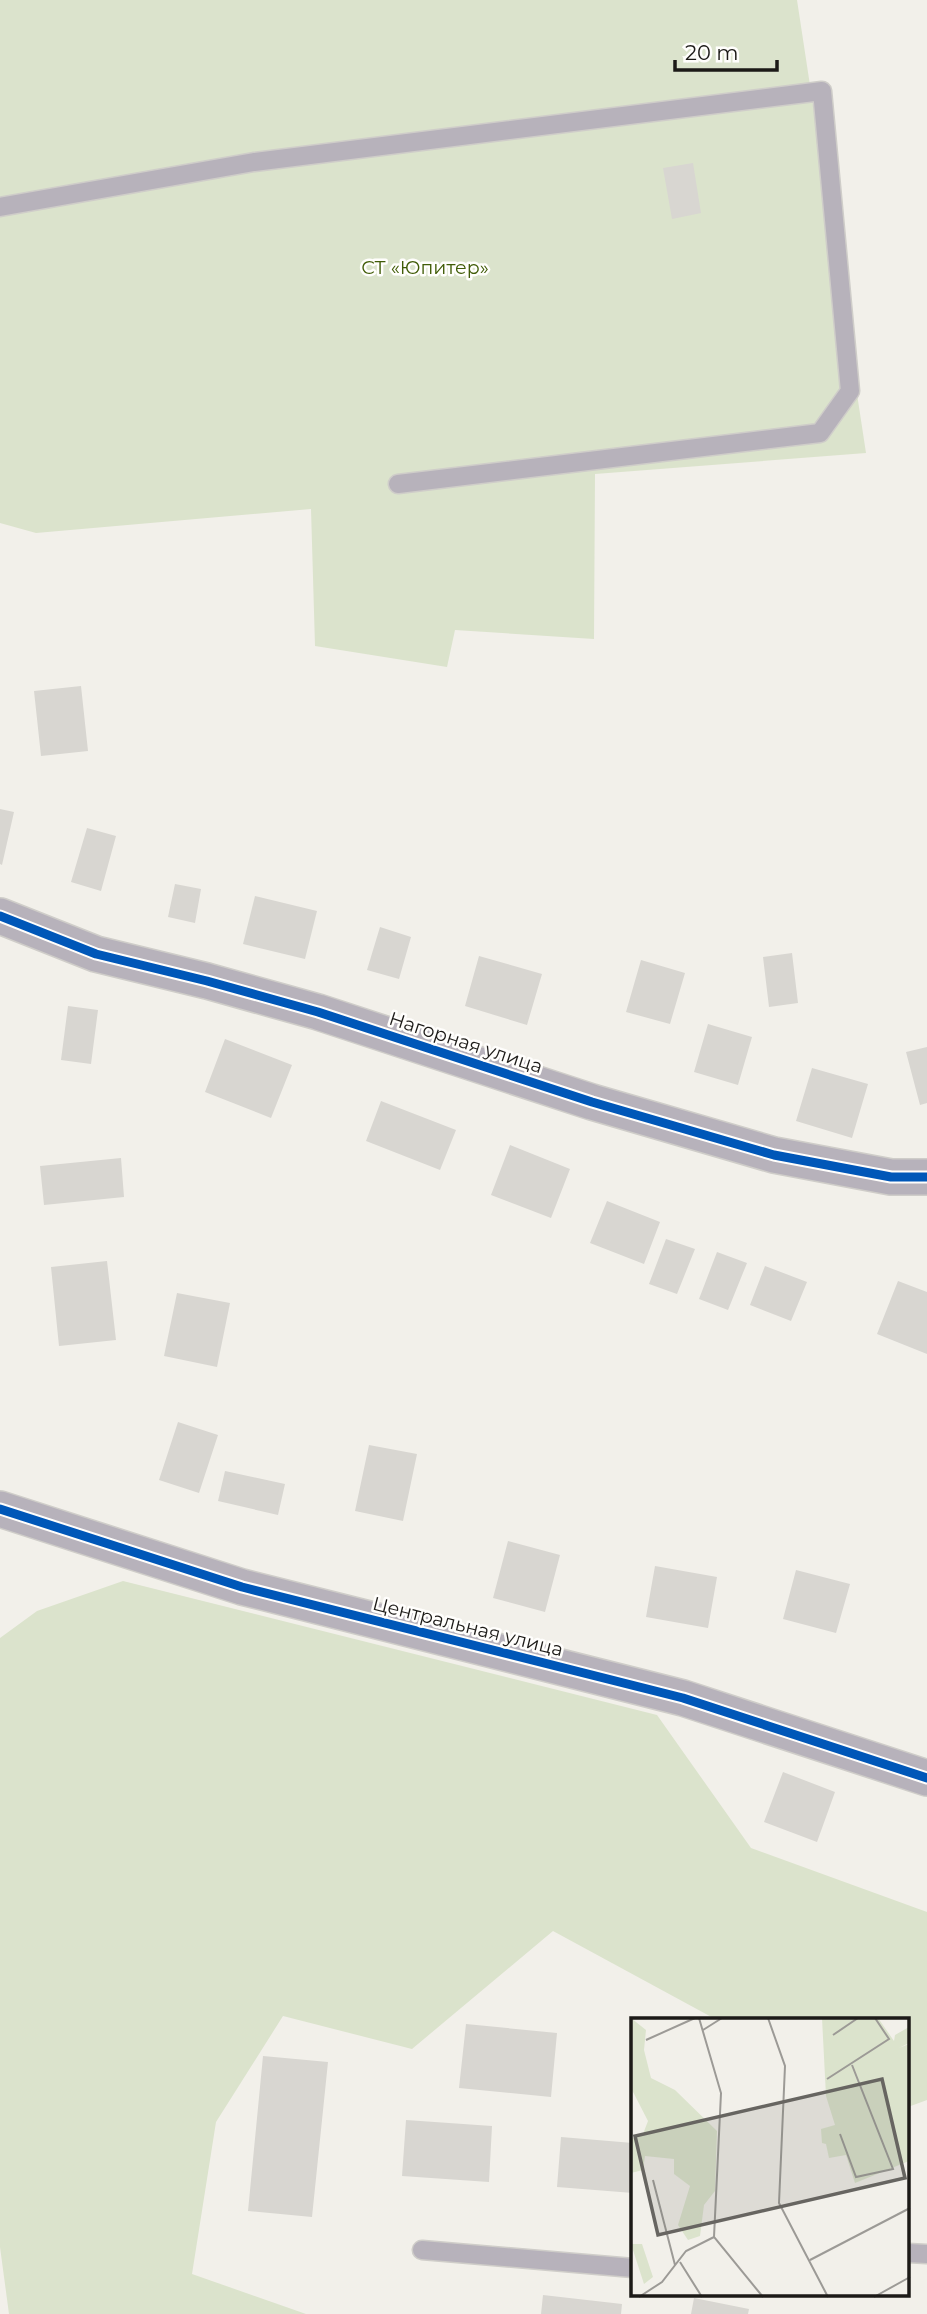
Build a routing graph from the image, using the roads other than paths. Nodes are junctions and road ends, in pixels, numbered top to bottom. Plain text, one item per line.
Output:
1 (0, 207) edge
2 (398, 484) dead end
3 (0, 916) edge
4 (927, 1177) edge
5 (0, 1509) edge
6 (927, 1778) edge
7 (422, 2250) dead end
8 (909, 2253) edge
9 (927, 2253) edge
10 (631, 2268) edge

1 - 2 lane
3 - 4 street, Нагорная улица
5 - 6 street, Центральная улица
7 - 10 lane
8 - 9 lane

